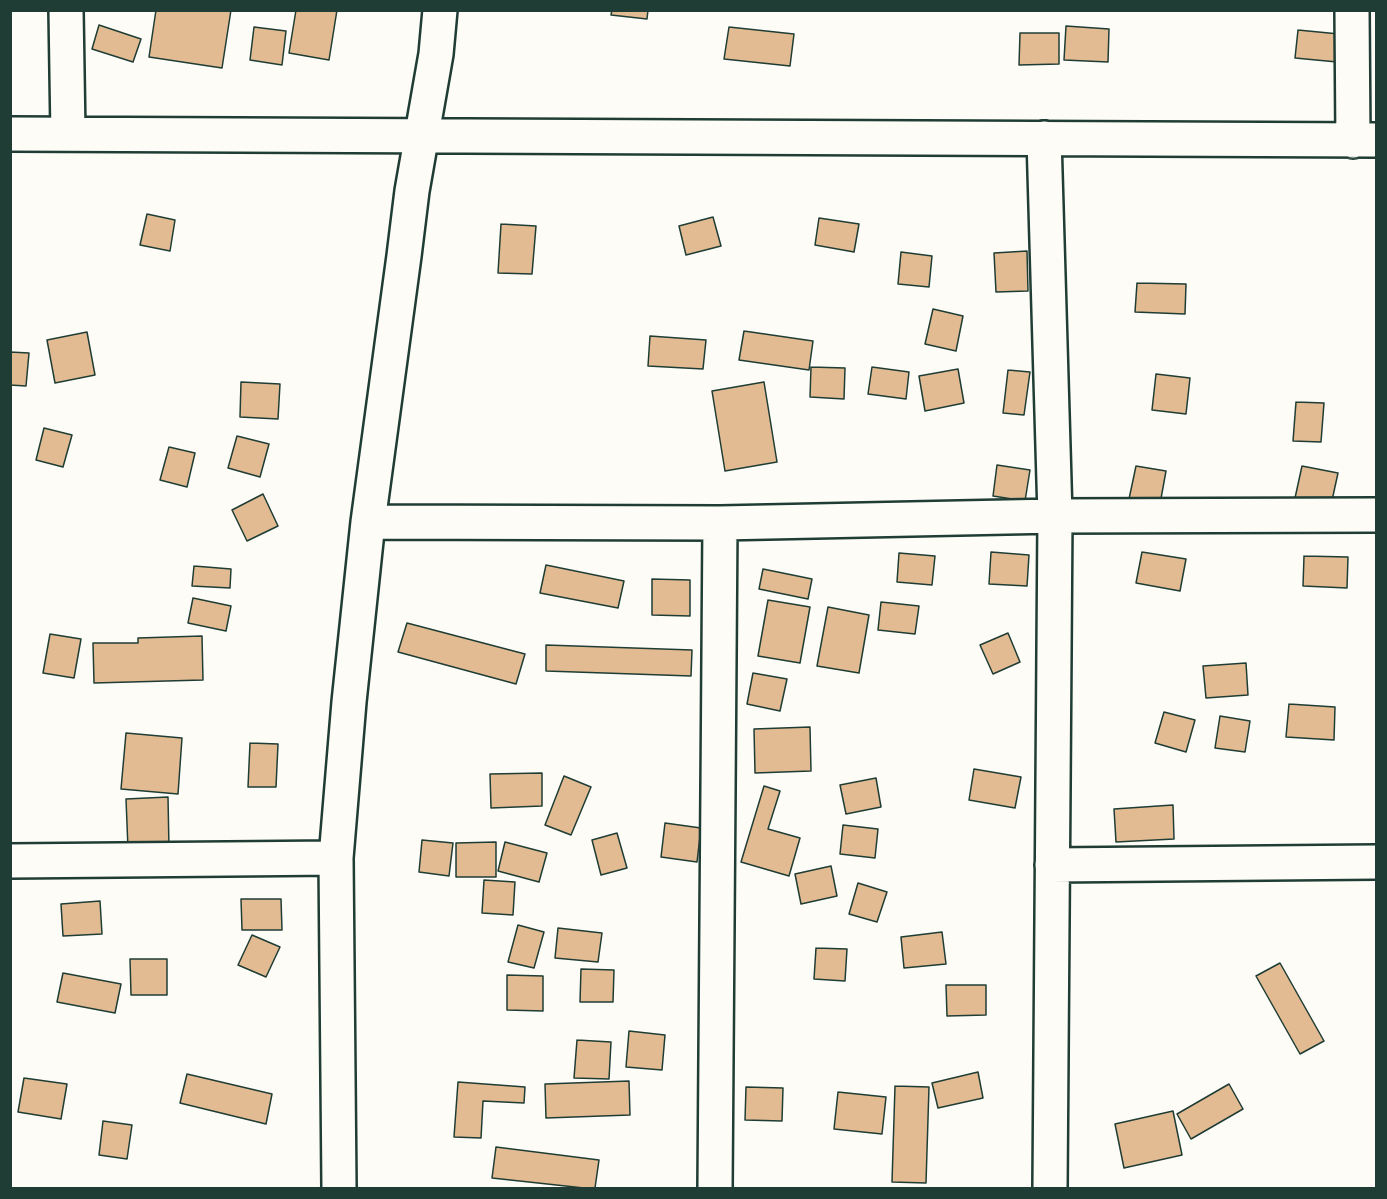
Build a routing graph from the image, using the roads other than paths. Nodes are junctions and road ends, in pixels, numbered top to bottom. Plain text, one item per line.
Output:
1 (66, 10) edge
2 (440, 10) edge
3 (1353, 10) edge
4 (10, 134) edge
5 (68, 134) junction
6 (422, 135) junction
7 (1044, 138) junction
8 (1365, 140) edge
9 (1377, 515) edge
10 (1055, 516) junction
11 (368, 522) junction
12 (720, 523) junction
13 (336, 858) junction
14 (10, 861) edge
15 (1377, 862) edge
16 (1052, 865) junction
17 (339, 1188) edge
18 (715, 1188) edge
19 (1050, 1188) edge

1 - 5 street
2 - 6 street
3 - 8 street
4 - 5 street
5 - 6 street
6 - 7 street
6 - 11 street
7 - 8 street
7 - 10 street
9 - 10 street
10 - 12 street
10 - 16 street
11 - 12 street
11 - 13 street
12 - 18 street
13 - 14 street
13 - 17 street
15 - 16 street
16 - 19 street

